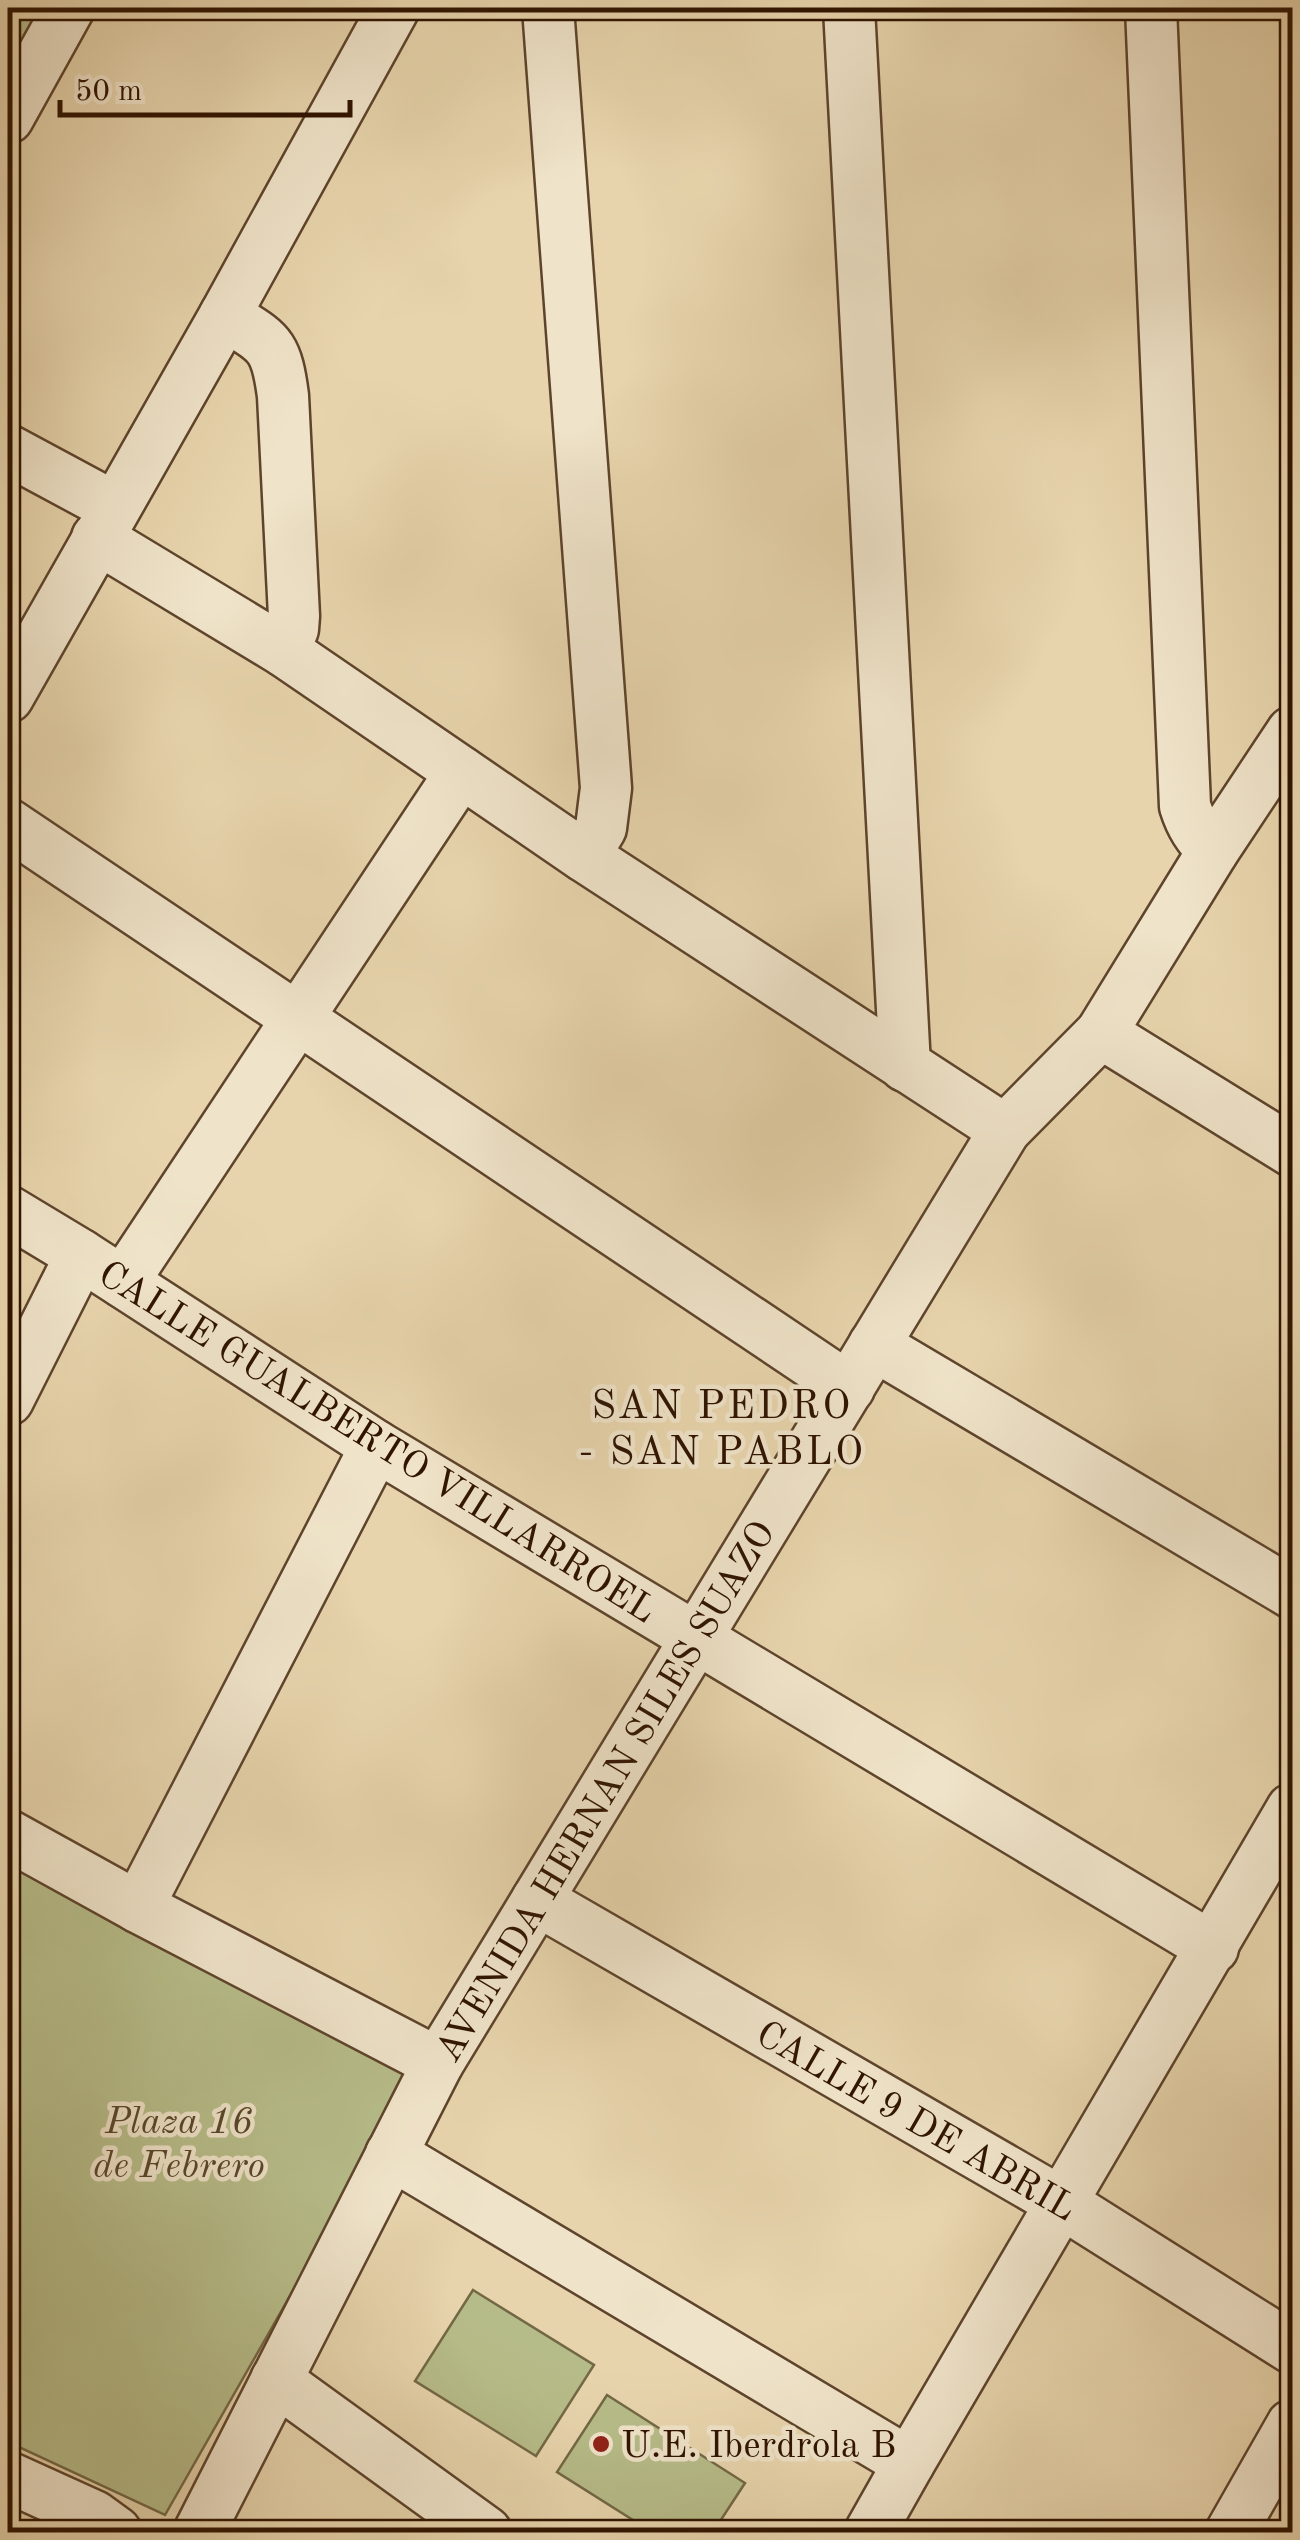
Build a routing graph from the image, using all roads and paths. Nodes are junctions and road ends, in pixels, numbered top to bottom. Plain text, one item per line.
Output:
1 (70, 8) edge
2 (394, 8) edge
3 (548, 8) edge
4 (849, 8) edge
5 (1151, 8) edge
6 (8, 118) edge
7 (225, 314) junction
8 (8, 450) edge
9 (106, 522) junction
10 (284, 651) junction
11 (8, 697) edge
12 (1292, 732) edge
13 (461, 772) junction
14 (8, 824) edge
15 (1213, 851) junction
16 (584, 856) junction
17 (298, 1018) junction
18 (1100, 1033) junction
19 (904, 1066) junction
20 (1006, 1130) junction
21 (1292, 1151) edge
22 (8, 1210) edge
23 (82, 1255) junction
24 (123, 1282) junction
25 (874, 1345) junction
26 (848, 1388) junction
27 (8, 1400) edge
28 (376, 1446) junction
29 (1292, 1593) edge
30 (696, 1640) junction
31 (1292, 1809) edge
32 (8, 1835) edge
33 (537, 1900) junction
34 (138, 1907) junction
35 (1213, 1948) junction
36 (438, 2063) junction
37 (392, 2154) junction
38 (1062, 2203) junction
39 (1292, 2348) edge
40 (276, 2380) junction
41 (1292, 2425) edge
42 (909, 2462) junction
43 (8, 2477) edge
44 (116, 2532) edge
45 (199, 2532) edge
46 (486, 2532) edge
47 (870, 2532) edge
48 (1232, 2532) edge

1 - 6 street
2 - 7 street
3 - 16 street
4 - 19 street
5 - 15 street
7 - 9 street
7 - 10 street
8 - 9 street
9 - 10 street
9 - 11 street
10 - 13 street
12 - 15 street, AVENIDA HERNAN SILES SUAZO
13 - 16 street
13 - 17 street
14 - 17 street
15 - 18 street, AVENIDA HERNAN SILES SUAZO
16 - 19 street
17 - 24 street
17 - 26 street
18 - 20 street, AVENIDA HERNAN SILES SUAZO
18 - 21 street
19 - 20 street
20 - 25 street, AVENIDA HERNAN SILES SUAZO
22 - 23 street, CALLE GUALBERTO VILLARROEL
23 - 24 street, CALLE GUALBERTO VILLARROEL
23 - 27 street
24 - 28 street, CALLE GUALBERTO VILLARROEL
25 - 26 street, AVENIDA HERNAN SILES SUAZO
25 - 29 street
26 - 30 street, AVENIDA HERNAN SILES SUAZO
28 - 30 street, CALLE GUALBERTO VILLARROEL
28 - 34 street
30 - 33 street, AVENIDA HERNAN SILES SUAZO
30 - 35 street, CALLE GUALBERTO VILLARROEL
31 - 35 street
32 - 34 street
33 - 36 street, AVENIDA HERNAN SILES SUAZO
33 - 38 street, CALLE 9 DE ABRIL
34 - 36 street
35 - 38 street
36 - 37 street, AVENIDA HERNAN SILES SUAZO
37 - 40 street, AVENIDA HERNAN SILES SUAZO
37 - 42 street
38 - 39 street, CALLE 9 DE ABRIL
38 - 42 street
40 - 45 street, AVENIDA HERNAN SILES SUAZO
40 - 46 street
41 - 48 street
42 - 47 street
43 - 44 street

